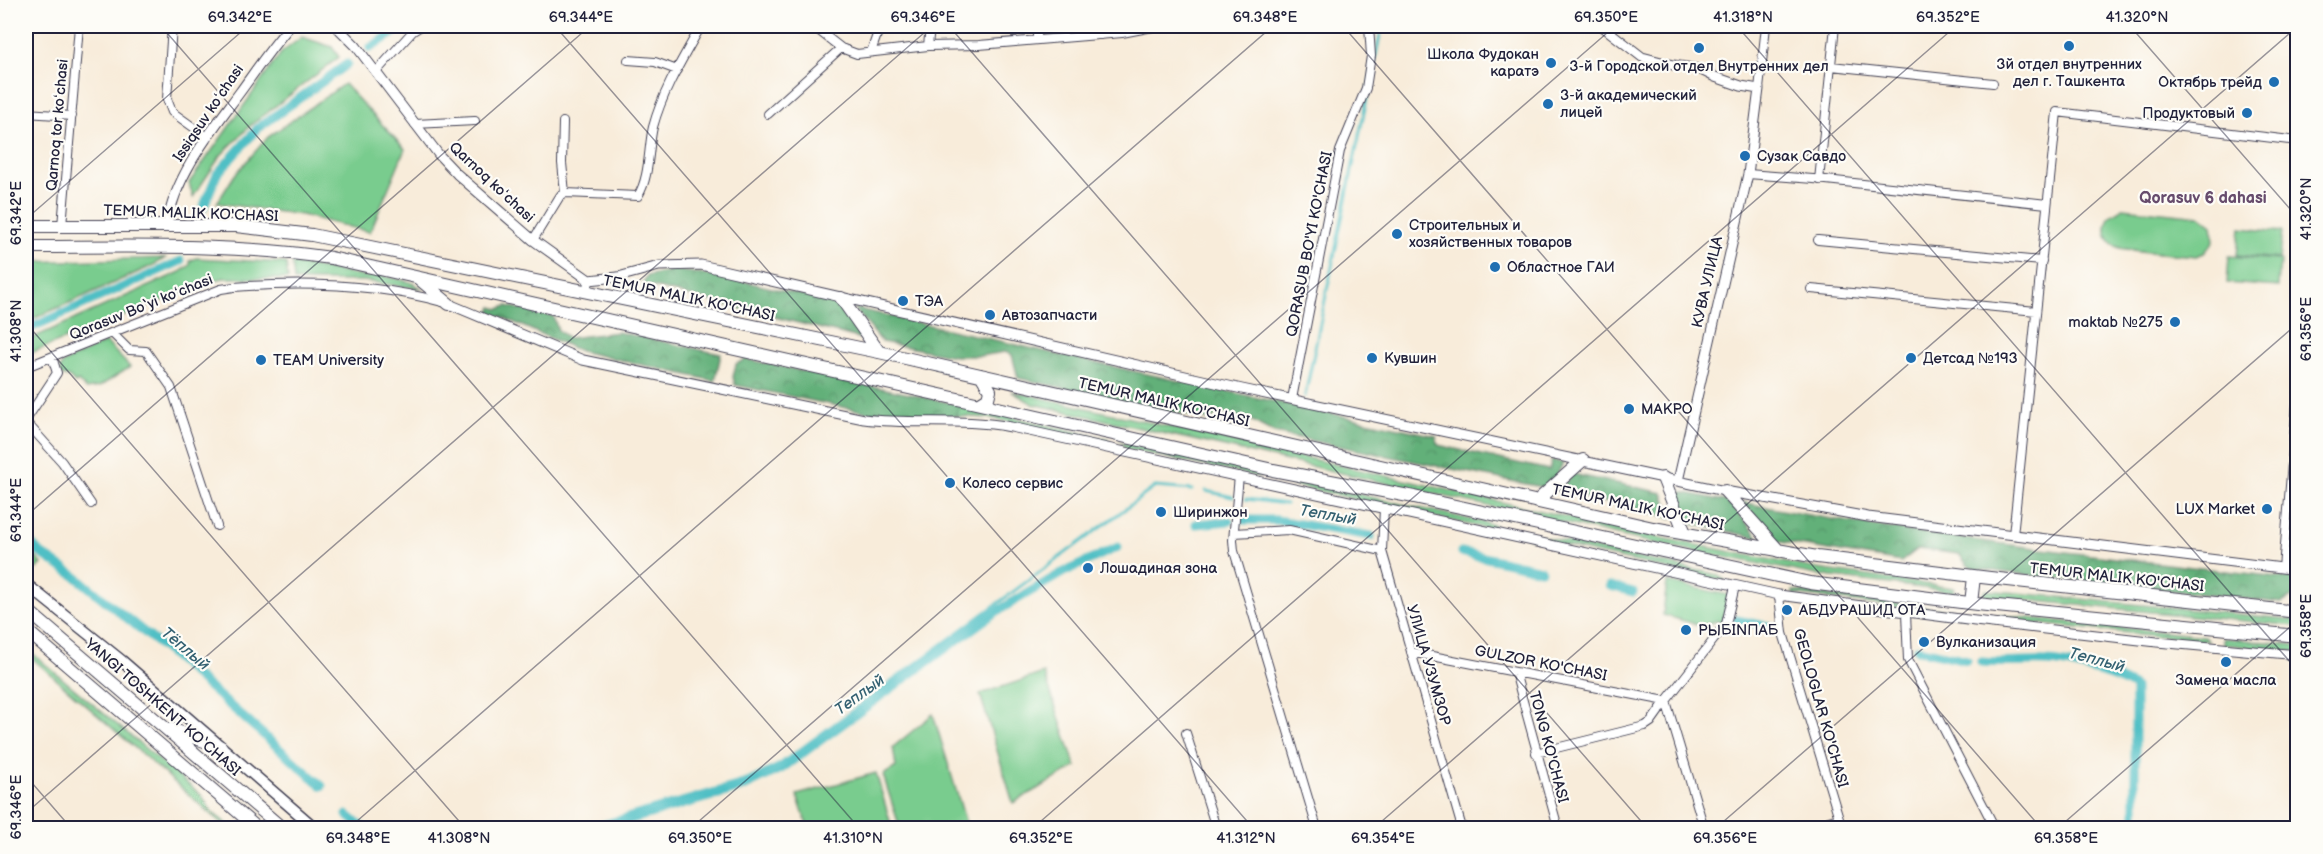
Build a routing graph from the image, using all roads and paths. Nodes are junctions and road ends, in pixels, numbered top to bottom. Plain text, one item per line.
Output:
1 (79, 26) edge
2 (172, 26) edge
3 (290, 26) edge
4 (336, 26) edge
5 (421, 26) edge
6 (701, 26) edge
7 (813, 26) edge
8 (930, 26) edge
9 (1037, 26) edge
10 (1100, 26) edge
11 (1158, 26) edge
12 (1370, 26) edge
13 (1602, 26) edge
14 (1766, 26) edge
15 (1835, 26) edge
16 (1129, 28) edge
17 (879, 29) dead end
18 (1101, 35) junction
19 (1037, 40) junction
20 (928, 46) junction
21 (841, 48) junction
22 (871, 52) junction
23 (628, 60) dead end
24 (1831, 66) junction
25 (677, 70) junction
26 (376, 72) junction
27 (1994, 83) dead end
28 (1759, 89) junction
29 (26, 113) edge
30 (768, 114) dead end
31 (72, 116) junction
32 (475, 121) dead end
33 (563, 122) dead end
34 (415, 124) junction
35 (207, 137) junction
36 (2298, 141) edge
37 (1748, 174) junction
38 (1819, 180) junction
39 (565, 193) junction
40 (2047, 204) junction
41 (167, 225) junction
42 (26, 226) edge
43 (62, 226) junction
44 (533, 240) junction
45 (1818, 240) dead end
46 (26, 247) edge
47 (2042, 261) junction
48 (414, 276) junction
49 (588, 286) junction
50 (1811, 289) dead end
51 (841, 298) junction
52 (448, 304) junction
53 (2036, 311) junction
54 (581, 313) junction
55 (113, 334) junction
56 (879, 352) junction
57 (52, 357) junction
58 (26, 367) edge
59 (981, 375) junction
60 (2298, 392) edge
61 (1292, 399) junction
62 (980, 403) junction
63 (26, 421) edge
64 (1106, 431) junction
65 (1122, 451) junction
66 (1582, 460) junction
67 (1280, 471) junction
68 (1239, 476) junction
69 (1663, 478) junction
70 (1263, 481) junction
71 (1678, 481) junction
72 (1725, 490) junction
73 (1538, 501) junction
74 (91, 504) dead end
75 (1384, 508) junction
76 (217, 526) dead end
77 (1234, 533) junction
78 (1685, 533) junction
79 (2013, 535) junction
80 (1382, 551) junction
81 (1779, 551) junction
82 (2283, 568) junction
83 (2298, 570) edge
84 (1974, 576) junction
85 (26, 584) edge
86 (1735, 586) junction
87 (1779, 595) junction
88 (2298, 601) edge
89 (1971, 603) junction
90 (26, 609) edge
91 (2282, 610) junction
92 (2298, 612) edge
93 (1906, 613) junction
94 (26, 630) edge
95 (2298, 636) edge
96 (1411, 652) junction
97 (2298, 655) edge
98 (1515, 672) junction
99 (1666, 701) junction
100 (163, 726) junction
101 (1186, 734) dead end
102 (221, 747) junction
103 (1536, 753) junction
104 (1839, 818) junction
105 (257, 828) edge
106 (282, 828) edge
107 (315, 828) edge
108 (1216, 828) edge
109 (1317, 828) edge
110 (1462, 828) edge
111 (1558, 828) edge
112 (1704, 828) edge
113 (1804, 828) edge
114 (1842, 828) edge
115 (1995, 828) edge

1 - 31 street, Qarnoq tor koʻchasi
2 - 35 street
3 - 35 street, Issiqsuv koʻchasi
4 - 26 street, Qarnoq koʻchasi
5 - 26 street
6 - 25 street
7 - 21 street
8 - 20 street
9 - 19 street
10 - 18 street
11 - 16 street
12 - 61 street, QORASUB BO'YI KO'CHASI
13 - 28 street
14 - 28 street
15 - 24 street
16 - 18 street
17 - 22 street
18 - 19 street
19 - 20 street
20 - 22 street
21 - 22 street
21 - 30 street
23 - 25 street
24 - 27 street
24 - 38 street
25 - 39 street
26 - 34 street, Qarnoq koʻchasi
28 - 37 street, КУВА УЛИЦА
29 - 31 street
31 - 43 street, Qarnoq tor koʻchasi
32 - 34 street
33 - 39 street
34 - 44 street, Qarnoq koʻchasi
35 - 41 street, Issiqsuv koʻchasi
36 - 40 street
37 - 38 street
37 - 71 street, КУВА УЛИЦА
38 - 40 street
39 - 44 street
40 - 47 street
41 - 43 highway, TEMUR MALIK KO'CHASI
41 - 49 highway, TEMUR MALIK KO'CHASI
42 - 43 highway, TEMUR MALIK KO'CHASI
44 - 49 street, Qarnoq koʻchasi
45 - 47 street
46 - 48 highway
47 - 53 street
48 - 52 highway
48 - 54 highway
49 - 51 street
49 - 54 highway
49 - 56 highway, TEMUR MALIK KO'CHASI
50 - 53 street
51 - 56 highway
51 - 61 street
52 - 55 street, Qorasuv Bo‘yi koʻchasi
52 - 65 street
53 - 79 street
54 - 62 highway
55 - 57 street, Qorasuv Bo‘yi koʻchasi
55 - 76 street
56 - 59 highway, TEMUR MALIK KO'CHASI
57 - 58 street, Qorasuv Bo‘yi koʻchasi
57 - 63 street
59 - 62 highway
59 - 73 highway, TEMUR MALIK KO'CHASI
60 - 82 street
61 - 66 street
62 - 64 highway
63 - 74 street
64 - 65 street
64 - 67 highway
65 - 68 street
66 - 69 street
66 - 73 highway
67 - 70 street
67 - 89 highway
68 - 70 street
68 - 77 street
69 - 71 street
69 - 78 highway
70 - 75 street
71 - 72 street
72 - 79 street
72 - 81 highway
73 - 78 highway, TEMUR MALIK KO'CHASI
75 - 80 street, УЛИЦА УЗУМЗОР
75 - 86 street
77 - 80 street
77 - 109 street
78 - 81 highway, TEMUR MALIK KO'CHASI
79 - 82 street
80 - 96 street, УЛИЦА УЗУМЗОР
81 - 84 highway, TEMUR MALIK KO'CHASI
82 - 83 street
84 - 89 highway
84 - 91 highway, TEMUR MALIK KO'CHASI
85 - 102 main road
86 - 87 street
86 - 99 street
87 - 93 street
87 - 104 street, GEOLOGLAR KO'CHASI
88 - 91 highway
89 - 95 highway
90 - 100 highway, YANGI TOSHKENT KO‘CHASI
91 - 92 highway, TEMUR MALIK KO'CHASI
93 - 97 street
93 - 115 street
94 - 105 highway, YANGI TOSHKENT KO‘CHASI
96 - 98 street, GULZOR KO'CHASI
96 - 110 street, УЛИЦА УЗУМЗОР
98 - 99 street, GULZOR KO'CHASI
98 - 103 street, TONG KO'CHASI
99 - 103 street
99 - 112 street
100 - 102 highway
100 - 106 highway, YANGI TOSHKENT KO‘CHASI
101 - 108 street
102 - 107 main road
103 - 111 street, TONG KO'CHASI
104 - 113 street
104 - 114 street, GEOLOGLAR KO'CHASI

